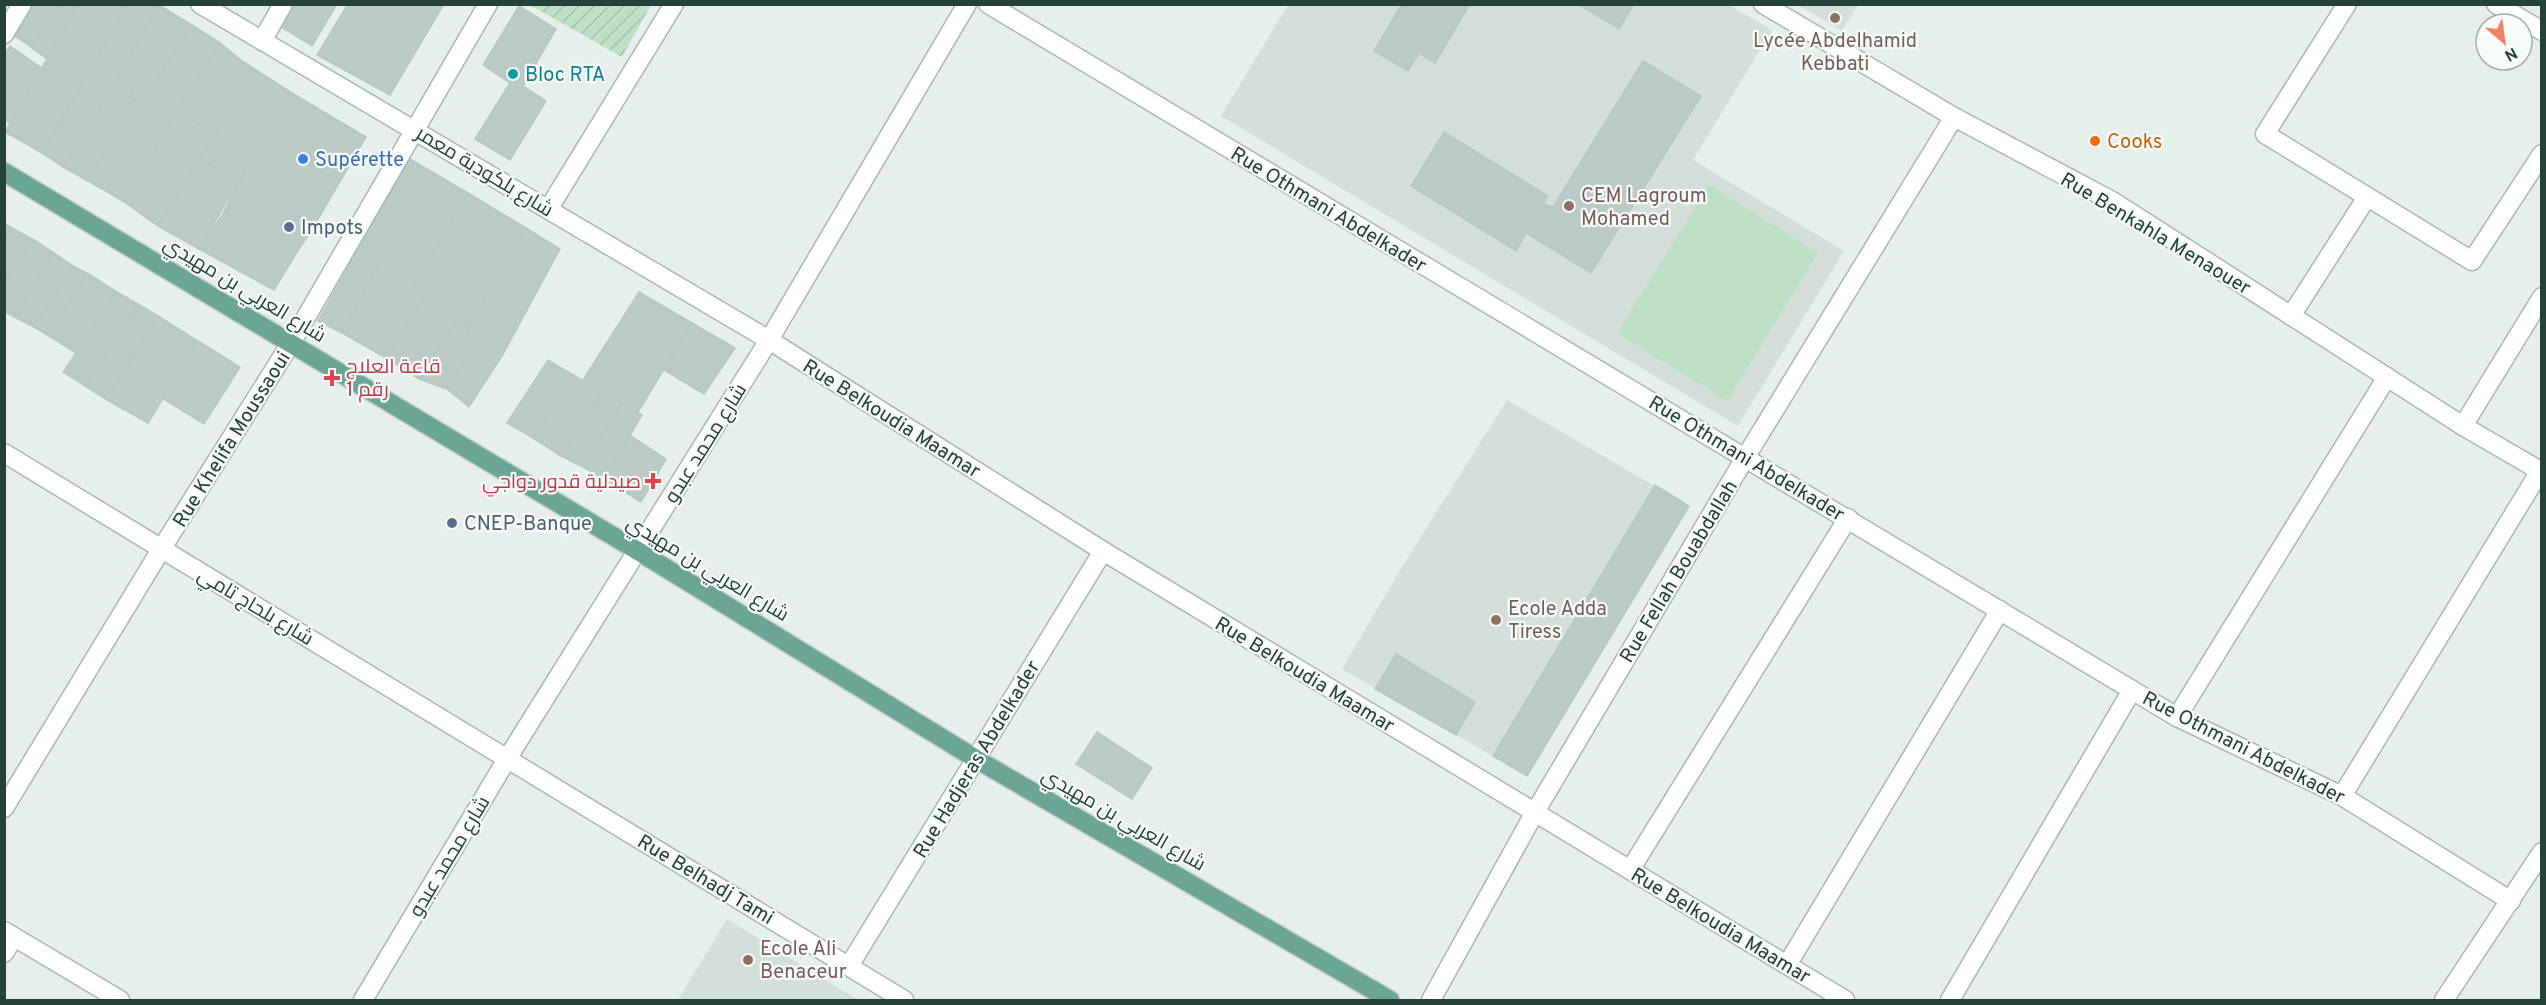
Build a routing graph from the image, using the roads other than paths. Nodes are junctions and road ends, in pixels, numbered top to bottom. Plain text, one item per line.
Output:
1 (22, 4) edge
2 (200, 4) edge
3 (283, 4) edge
4 (488, 4) edge
5 (674, 4) edge
6 (967, 4) edge
7 (988, 4) edge
8 (1763, 4) edge
9 (2347, 4) edge
10 (2496, 4) edge
11 (2541, 31) edge
12 (4, 34) edge
13 (262, 41) junction
14 (1954, 117) junction
15 (414, 129) junction
16 (2538, 166) edge
17 (4, 172) edge
18 (2367, 197) junction
19 (549, 208) junction
20 (2541, 297) edge
21 (2291, 316) junction
22 (769, 340) junction
23 (291, 343) junction
24 (2386, 377) junction
25 (2463, 426) junction
26 (4, 453) edge
27 (1745, 458) junction
28 (2541, 472) edge
29 (1848, 518) junction
30 (162, 548) junction
31 (638, 551) junction
32 (1103, 551) junction
33 (2000, 610) junction
34 (2132, 690) junction
35 (2176, 717) junction
36 (507, 759) junction
37 (976, 759) junction
38 (2342, 796) junction
39 (4, 808) edge
40 (1535, 812) junction
41 (2541, 852) edge
42 (1630, 870) junction
43 (2511, 901) junction
44 (9, 934) edge
45 (4, 953) edge
46 (1787, 965) junction
47 (849, 966) junction
48 (120, 1000) edge
49 (363, 1000) edge
50 (904, 1000) edge
51 (1390, 1000) edge
52 (1431, 1000) edge
53 (1845, 1000) edge
54 (1950, 1000) edge
55 (2444, 1000) edge

1 - 12 street
2 - 13 street, شارع بلكودية معمر
3 - 13 street
4 - 15 street, Rue Khelifa Moussaoui
5 - 19 street
6 - 22 street, شارع محمد عبدو
7 - 27 street, Rue Othmani Abdelkader
8 - 14 street, Rue Benkahla Menaouer
9 - 18 street
10 - 11 street
13 - 15 street, شارع بلكودية معمر
14 - 21 street, Rue Benkahla Menaouer
14 - 27 street, Rue Fellah Bouabdallah
15 - 19 street, شارع بلكودية معمر
15 - 23 street, Rue Khelifa Moussaoui
16 - 18 street
17 - 23 main road, شارع العربي بن مهيدي
18 - 21 street
19 - 22 street, شارع بلكودية معمر
20 - 25 street
21 - 24 street, Rue Benkahla Menaouer
22 - 31 street, شارع محمد عبدو
22 - 32 street, Rue Belkoudia Maamar
23 - 30 street, Rue Khelifa Moussaoui
23 - 31 main road, شارع العربي بن مهيدي
24 - 25 street, Rue Benkahla Menaouer
24 - 35 street
25 - 28 street, Rue Benkahla Menaouer
26 - 30 street, شارع بلحاج تامي
27 - 29 street, Rue Othmani Abdelkader
27 - 40 street, Rue Fellah Bouabdallah
28 - 38 street
29 - 33 street, Rue Othmani Abdelkader
29 - 42 street
30 - 36 street, شارع بلحاج تامي
30 - 39 street, Rue Khelifa Moussaoui
31 - 36 street, شارع محمد عبدو
31 - 37 main road, شارع العربي بن مهيدي
32 - 37 street, Rue Hadjeras Abdelkader
32 - 40 street, Rue Belkoudia Maamar
33 - 34 street, Rue Othmani Abdelkader
33 - 46 street
34 - 35 street, Rue Othmani Abdelkader
34 - 54 street
35 - 38 street, Rue Othmani Abdelkader
36 - 47 street, Rue Belhadj Tami
36 - 49 street, شارع محمد عبدو
37 - 47 street, Rue Hadjeras Abdelkader
37 - 51 main road, شارع العربي بن مهيدي
38 - 43 street, Rue Othmani Abdelkader
40 - 42 street, Rue Belkoudia Maamar
40 - 52 street, Rue Fellah Bouabdallah
41 - 43 street
42 - 46 street, Rue Belkoudia Maamar
43 - 55 street
44 - 45 street
44 - 48 street
46 - 53 street, Rue Belkoudia Maamar
47 - 50 street, Rue Belhadj Tami

